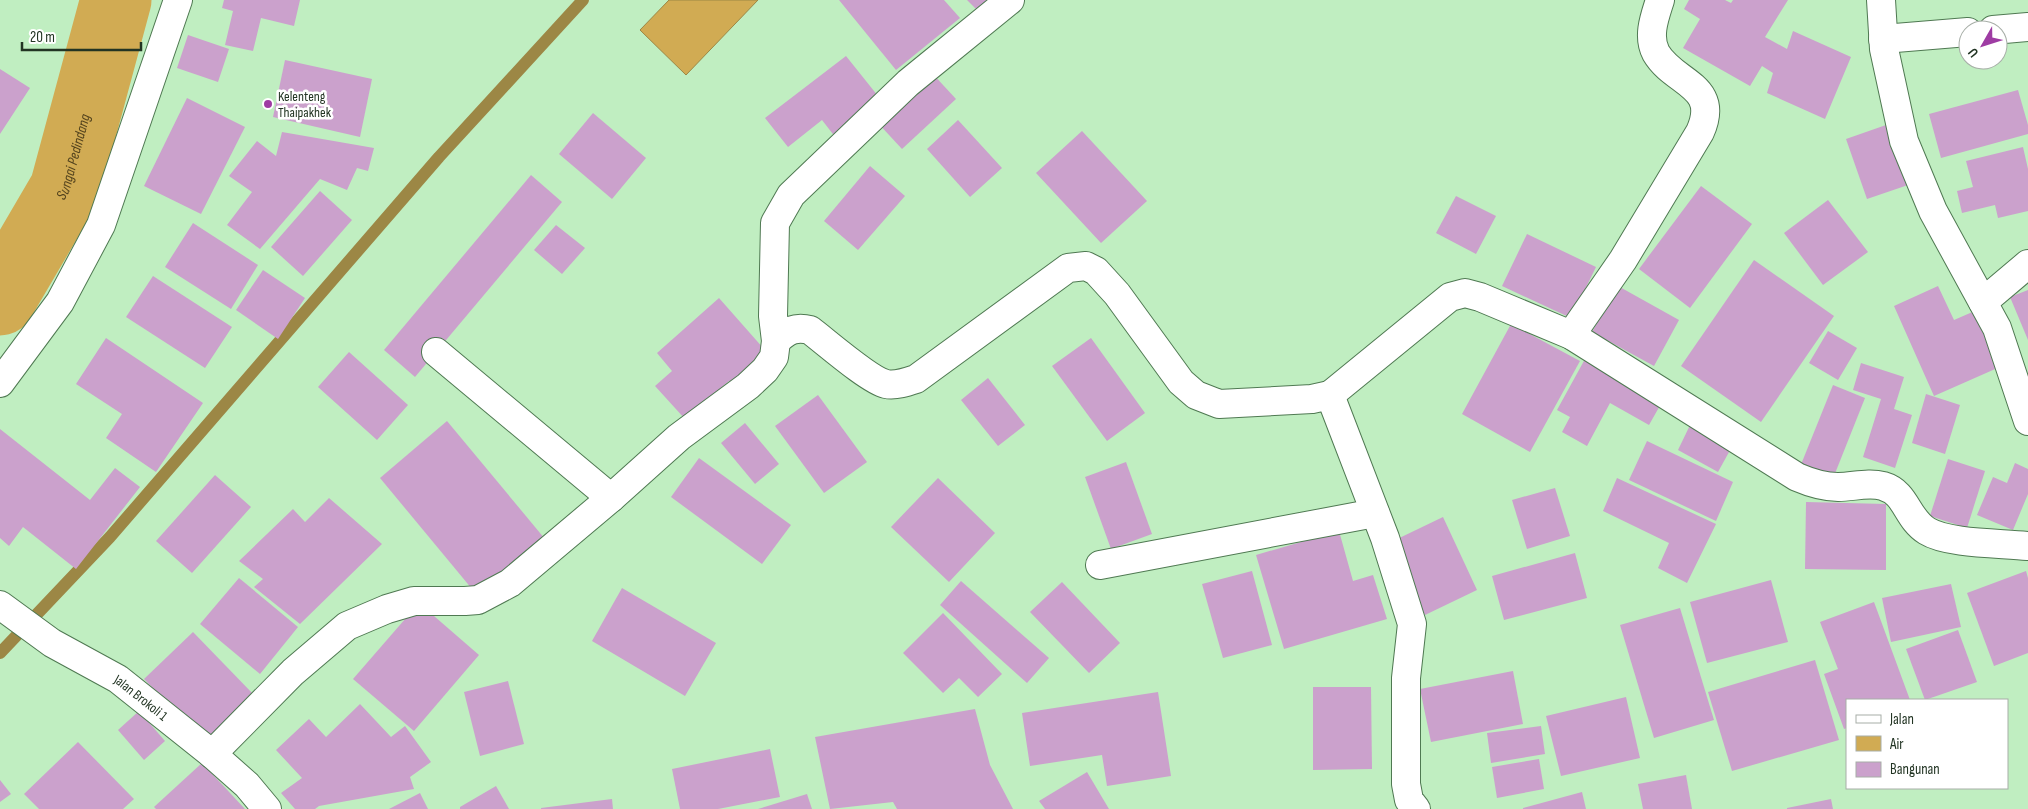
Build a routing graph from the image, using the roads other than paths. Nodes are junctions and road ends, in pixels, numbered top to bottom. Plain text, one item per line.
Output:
1 (178, 0) edge
2 (1010, 0) edge
3 (1660, 0) edge
4 (1881, 0) edge
5 (2028, 27) edge
6 (2008, 29) edge
7 (1958, 33) edge
8 (1883, 39) junction
9 (2028, 264) edge
10 (1983, 302) junction
11 (1570, 335) junction
12 (776, 341) junction
13 (436, 352) dead end
14 (0, 383) edge
15 (1330, 395) junction
16 (2028, 421) edge
17 (611, 498) junction
18 (1375, 513) junction
19 (2028, 546) edge
20 (1100, 565) dead end
21 (0, 605) edge
22 (212, 754) junction
23 (267, 809) edge
24 (1416, 809) edge

1 - 14 street
2 - 12 street
3 - 11 street
4 - 8 street
5 - 6 street
7 - 8 street
8 - 10 street
9 - 10 street
10 - 16 street
11 - 15 street
11 - 19 street
12 - 15 street
12 - 17 street
13 - 17 street
15 - 18 street
17 - 22 street
18 - 20 street
18 - 24 street
21 - 22 street, Jalan Brokoli 1
22 - 23 street, Jalan Brokoli 1

